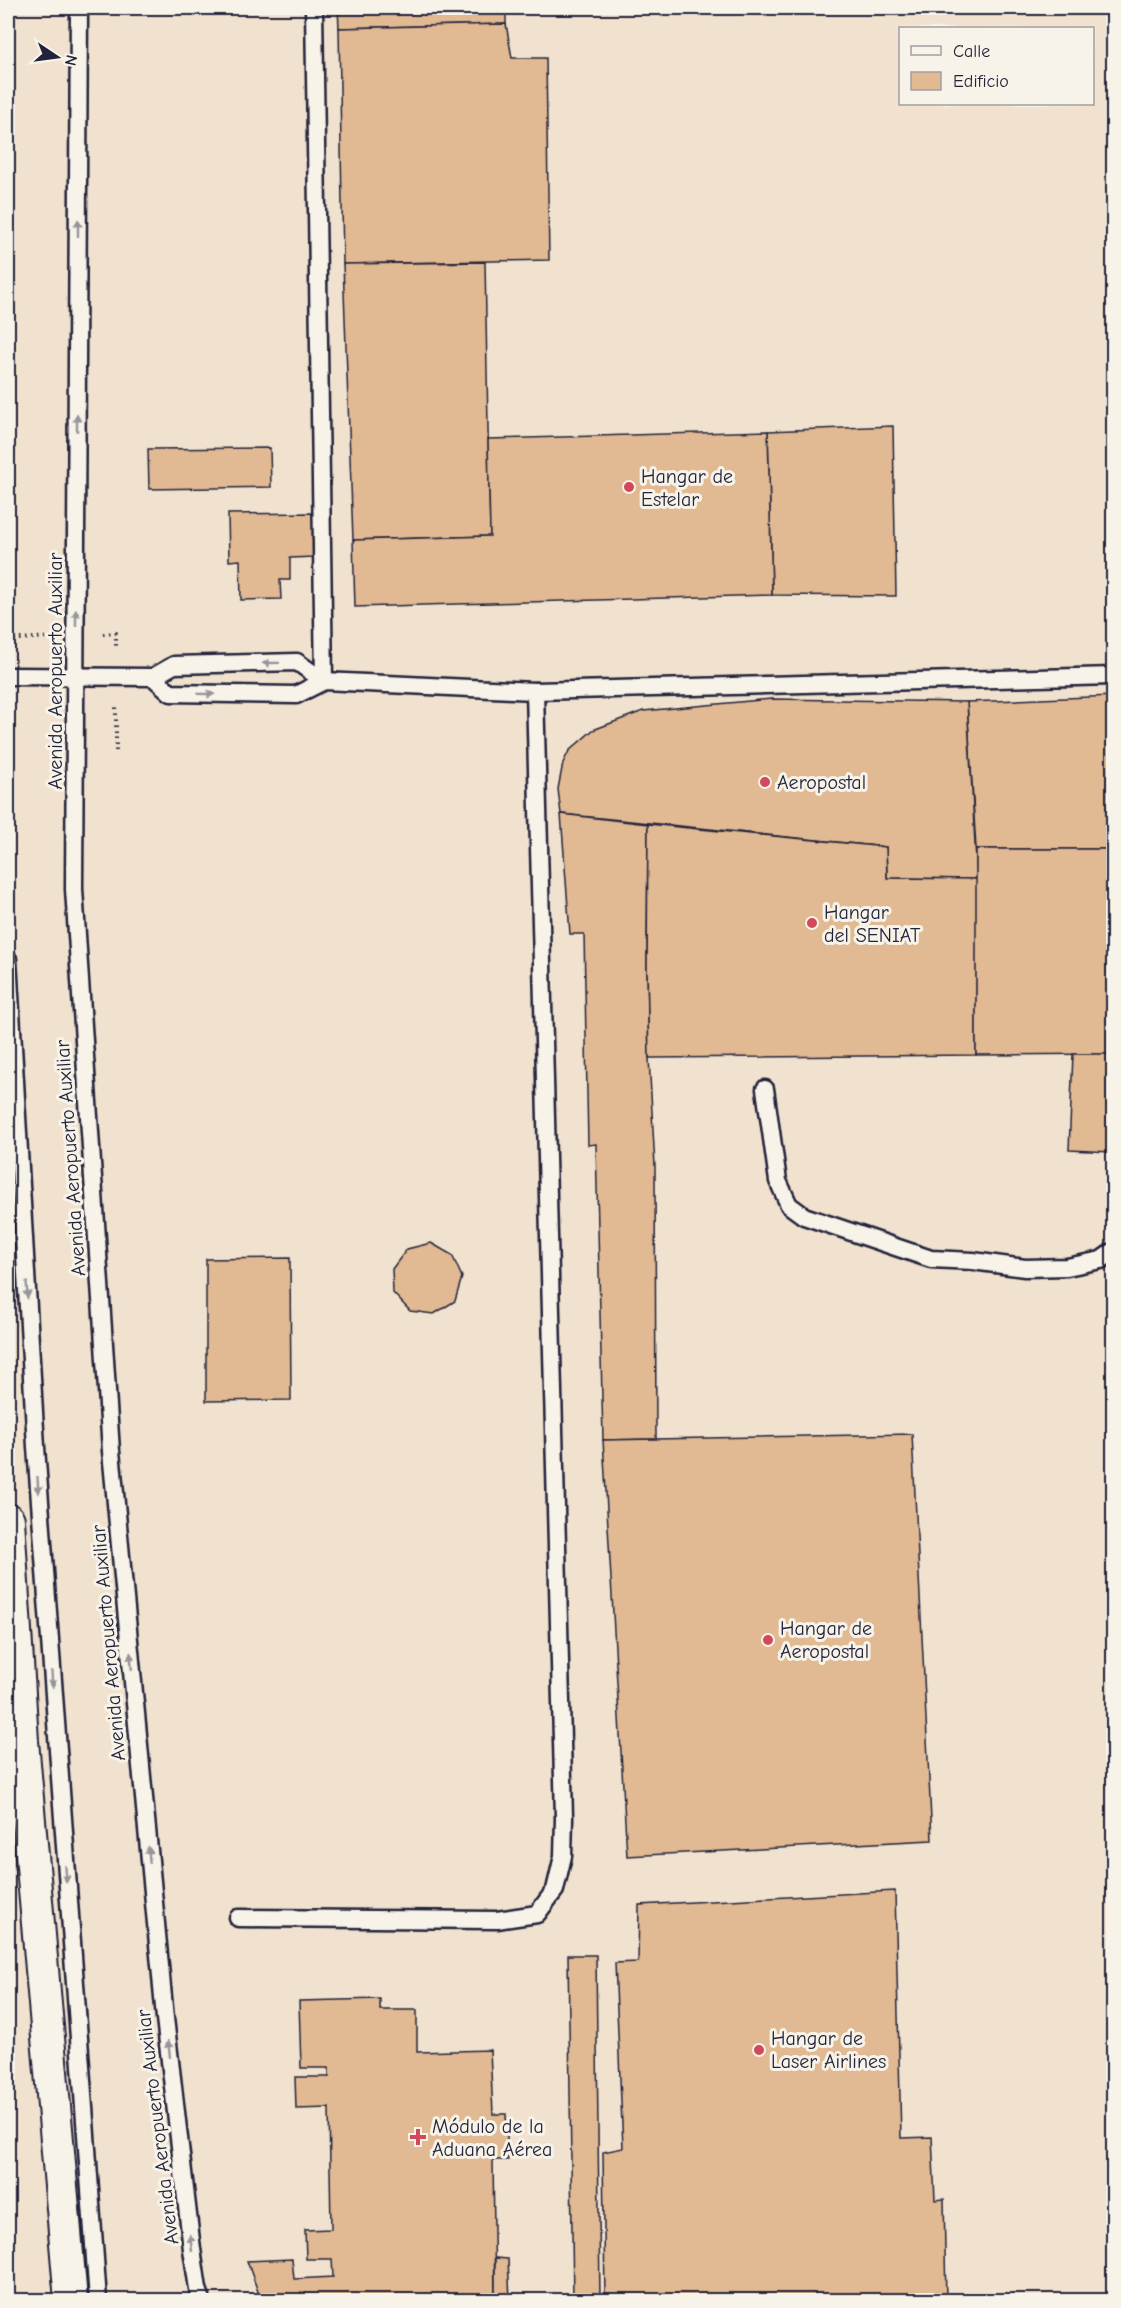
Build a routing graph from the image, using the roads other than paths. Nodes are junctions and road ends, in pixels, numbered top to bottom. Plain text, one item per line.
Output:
1 (79, 8) edge
2 (314, 8) edge
3 (8, 676) edge
4 (75, 676) junction
5 (1113, 676) edge
6 (153, 677) junction
7 (324, 681) junction
8 (535, 691) junction
9 (8, 959) edge
10 (765, 1089) dead end
11 (1113, 1251) edge
12 (8, 1520) edge
13 (238, 1918) dead end
14 (71, 2301) edge
15 (98, 2301) edge
16 (202, 2301) edge

4 -> 1 lane, Avenida Aeropuerto Auxiliar
2 - 7 lane
3 - 4 lane
4 - 6 lane
16 -> 4 lane, Avenida Aeropuerto Auxiliar
5 - 8 lane
7 -> 6 lane
6 -> 7 lane
7 - 8 lane
8 - 13 lane
9 -> 15 lane
10 - 11 lane
12 - 14 street

